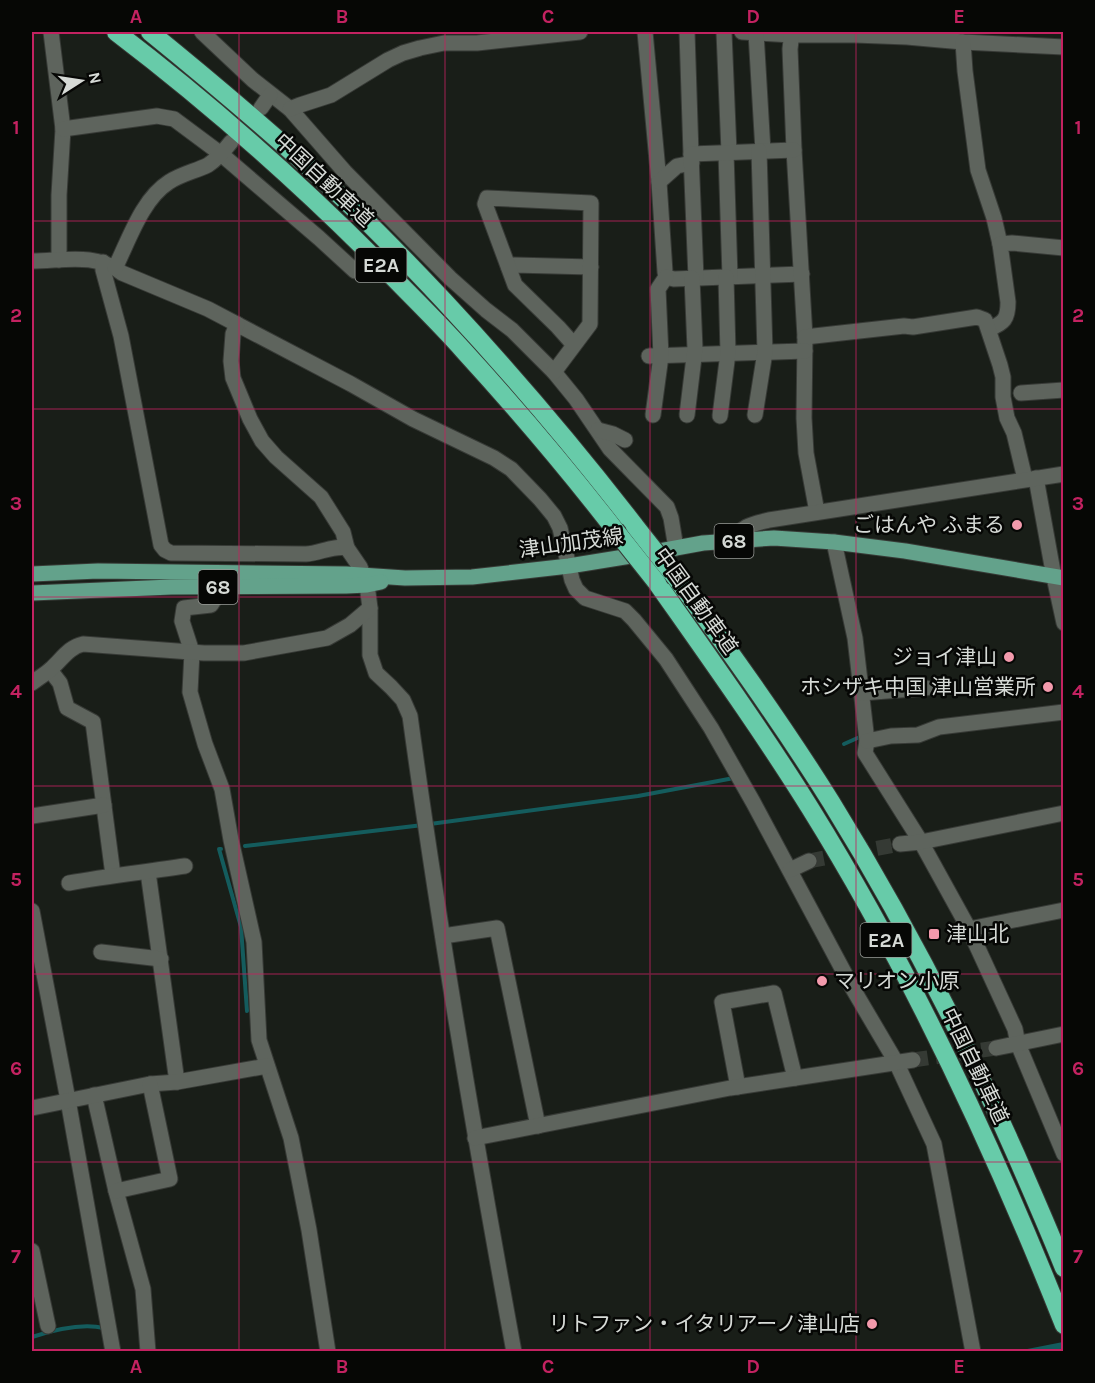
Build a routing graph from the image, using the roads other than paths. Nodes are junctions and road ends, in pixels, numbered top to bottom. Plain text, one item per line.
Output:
1 (51, 32) edge
2 (116, 32) edge
3 (150, 32) edge
4 (202, 32) edge
5 (580, 32) edge
6 (645, 32) edge
7 (687, 32) edge
8 (724, 32) edge
9 (749, 32) edge
10 (792, 33) edge
11 (465, 37) edge
12 (980, 37) edge
13 (963, 42) junction
14 (1064, 47) edge
15 (270, 95) junction
16 (261, 108) dead end
17 (290, 110) junction
18 (63, 129) junction
19 (231, 142) dead end
20 (794, 150) junction
21 (761, 151) junction
22 (727, 152) junction
23 (221, 154) junction
24 (692, 158) junction
25 (659, 182) junction
26 (1000, 244) junction
27 (1064, 248) edge
28 (59, 260) junction
29 (32, 261) edge
30 (109, 265) junction
31 (591, 267) junction
32 (509, 268) junction
33 (356, 272) dead end
34 (802, 274) junction
35 (764, 276) junction
36 (666, 277) junction
37 (728, 277) junction
38 (694, 278) junction
39 (237, 324) junction
40 (989, 329) junction
41 (805, 344) junction
42 (574, 345) junction
43 (765, 352) junction
44 (728, 353) junction
45 (695, 355) junction
46 (655, 356) junction
47 (554, 372) junction
48 (1064, 390) edge
49 (1021, 393) dead end
50 (687, 415) dead end
51 (755, 415) dead end
52 (653, 416) dead end
53 (720, 416) dead end
54 (598, 430) junction
55 (625, 440) dead end
56 (1064, 474) edge
57 (1030, 478) junction
58 (817, 512) junction
59 (736, 540) junction
60 (834, 542) junction
61 (347, 548) junction
62 (676, 548) junction
63 (569, 566) junction
64 (32, 573) edge
65 (1058, 577) edge
66 (365, 580) junction
67 (216, 587) junction
68 (32, 593) edge
69 (370, 608) junction
70 (1064, 623) edge
71 (192, 652) junction
72 (50, 670) junction
73 (32, 683) edge
74 (926, 688) dead end
75 (861, 693) junction
76 (1064, 712) edge
77 (867, 741) junction
78 (104, 805) junction
79 (1064, 813) edge
80 (32, 816) edge
81 (921, 842) junction
82 (900, 844) tunnel mouth
83 (809, 861) tunnel mouth
84 (185, 866) dead end
85 (790, 870) junction
86 (148, 872) junction
87 (112, 875) junction
88 (69, 883) dead end
89 (1064, 910) edge
90 (32, 913) edge
91 (969, 929) junction
92 (443, 936) junction
93 (101, 952) dead end
94 (160, 959) junction
95 (1064, 1034) edge
96 (1018, 1044) junction
97 (996, 1048) tunnel mouth
98 (913, 1060) tunnel mouth
99 (896, 1062) junction
100 (267, 1066) junction
101 (795, 1078) junction
102 (177, 1082) junction
103 (150, 1084) junction
104 (738, 1087) junction
105 (94, 1095) junction
106 (68, 1100) junction
107 (32, 1108) edge
108 (538, 1126) junction
109 (475, 1138) junction
110 (1064, 1154) edge
111 (116, 1191) junction
112 (32, 1251) edge
113 (1064, 1268) edge
114 (1064, 1325) edge
115 (48, 1326) dead end
116 (113, 1352) edge
117 (148, 1352) edge
118 (328, 1352) edge
119 (514, 1352) edge
120 (973, 1352) edge

1 - 18 street
2 - 114 highway, 中国自動車道 / E2A, bridge
3 - 113 highway, 中国自動車道 / E2A, bridge
4 - 15 street
5 - 11 street
6 - 25 street
7 - 24 street
8 - 22 street
9 - 10 street
9 - 21 street
10 - 13 street
10 - 20 street
11 - 17 street
12 - 13 street
12 - 14 street
13 - 26 street
15 - 16 street
15 - 17 street
17 - 47 street
18 - 23 street
18 - 28 street
19 - 23 street
20 - 21 street
20 - 34 street
21 - 22 street
21 - 35 street
22 - 24 street
22 - 37 street
23 - 30 street
23 - 33 street
24 - 25 street
24 - 38 street
25 - 36 street
26 - 27 street
26 - 40 street
28 - 29 street
28 - 30 street
30 - 39 street
30 - 61 street
31 - 32 street
31 - 32 street
31 - 42 street
32 - 42 street
34 - 35 street
34 - 41 street
35 - 37 street
35 - 43 street
36 - 38 street
36 - 46 street
37 - 38 street
37 - 44 street
38 - 45 street
39 - 61 street
39 - 63 street
40 - 41 street
40 - 57 street
41 - 43 street
41 - 58 street
42 - 47 street
43 - 44 street
43 - 51 street
44 - 45 street
44 - 53 street
45 - 46 street
45 - 50 street
46 - 52 street
47 - 54 street
48 - 49 street
54 - 55 street
54 - 62 street
56 - 57 street
57 - 58 street
57 - 65 street
58 - 59 street
59 - 60 main road, 津山加茂線 / 68
59 - 62 main road, 津山加茂線 / 68
60 - 65 main road, 津山加茂線 / 68
60 - 75 street
61 - 66 street
62 - 63 main road, 津山加茂線 / 68
63 - 66 main road, 津山加茂線 / 68
63 - 85 street
64 - 66 main road, 津山加茂線 / 68
65 - 70 street
66 - 67 main road, 津山加茂線 / 68
66 - 69 street
67 - 68 main road, 津山加茂線 / 68
67 - 71 street
69 - 71 street
69 - 92 street
71 - 72 street
71 - 100 street
72 - 73 street
72 - 78 street
74 - 75 street
75 - 77 street
76 - 77 street
77 - 81 street
78 - 80 street
78 - 87 street
79 - 81 street
81 - 82 street
81 - 91 street
83 - 85 street
84 - 86 street
85 - 99 street
86 - 87 street
86 - 94 street
87 - 88 street
89 - 91 street
90 - 106 street
91 - 96 street
92 - 108 street
92 - 109 street
93 - 94 street
94 - 102 street
95 - 96 street
96 - 97 street
96 - 110 street
98 - 99 street
99 - 101 street
99 - 120 street
100 - 102 street
100 - 118 street
101 - 104 street
101 - 104 street
102 - 103 street
103 - 105 street
103 - 111 street
104 - 108 street
105 - 106 street
105 - 111 street
106 - 107 street
106 - 116 street
108 - 109 street
109 - 119 street
111 - 117 street
112 - 115 street

